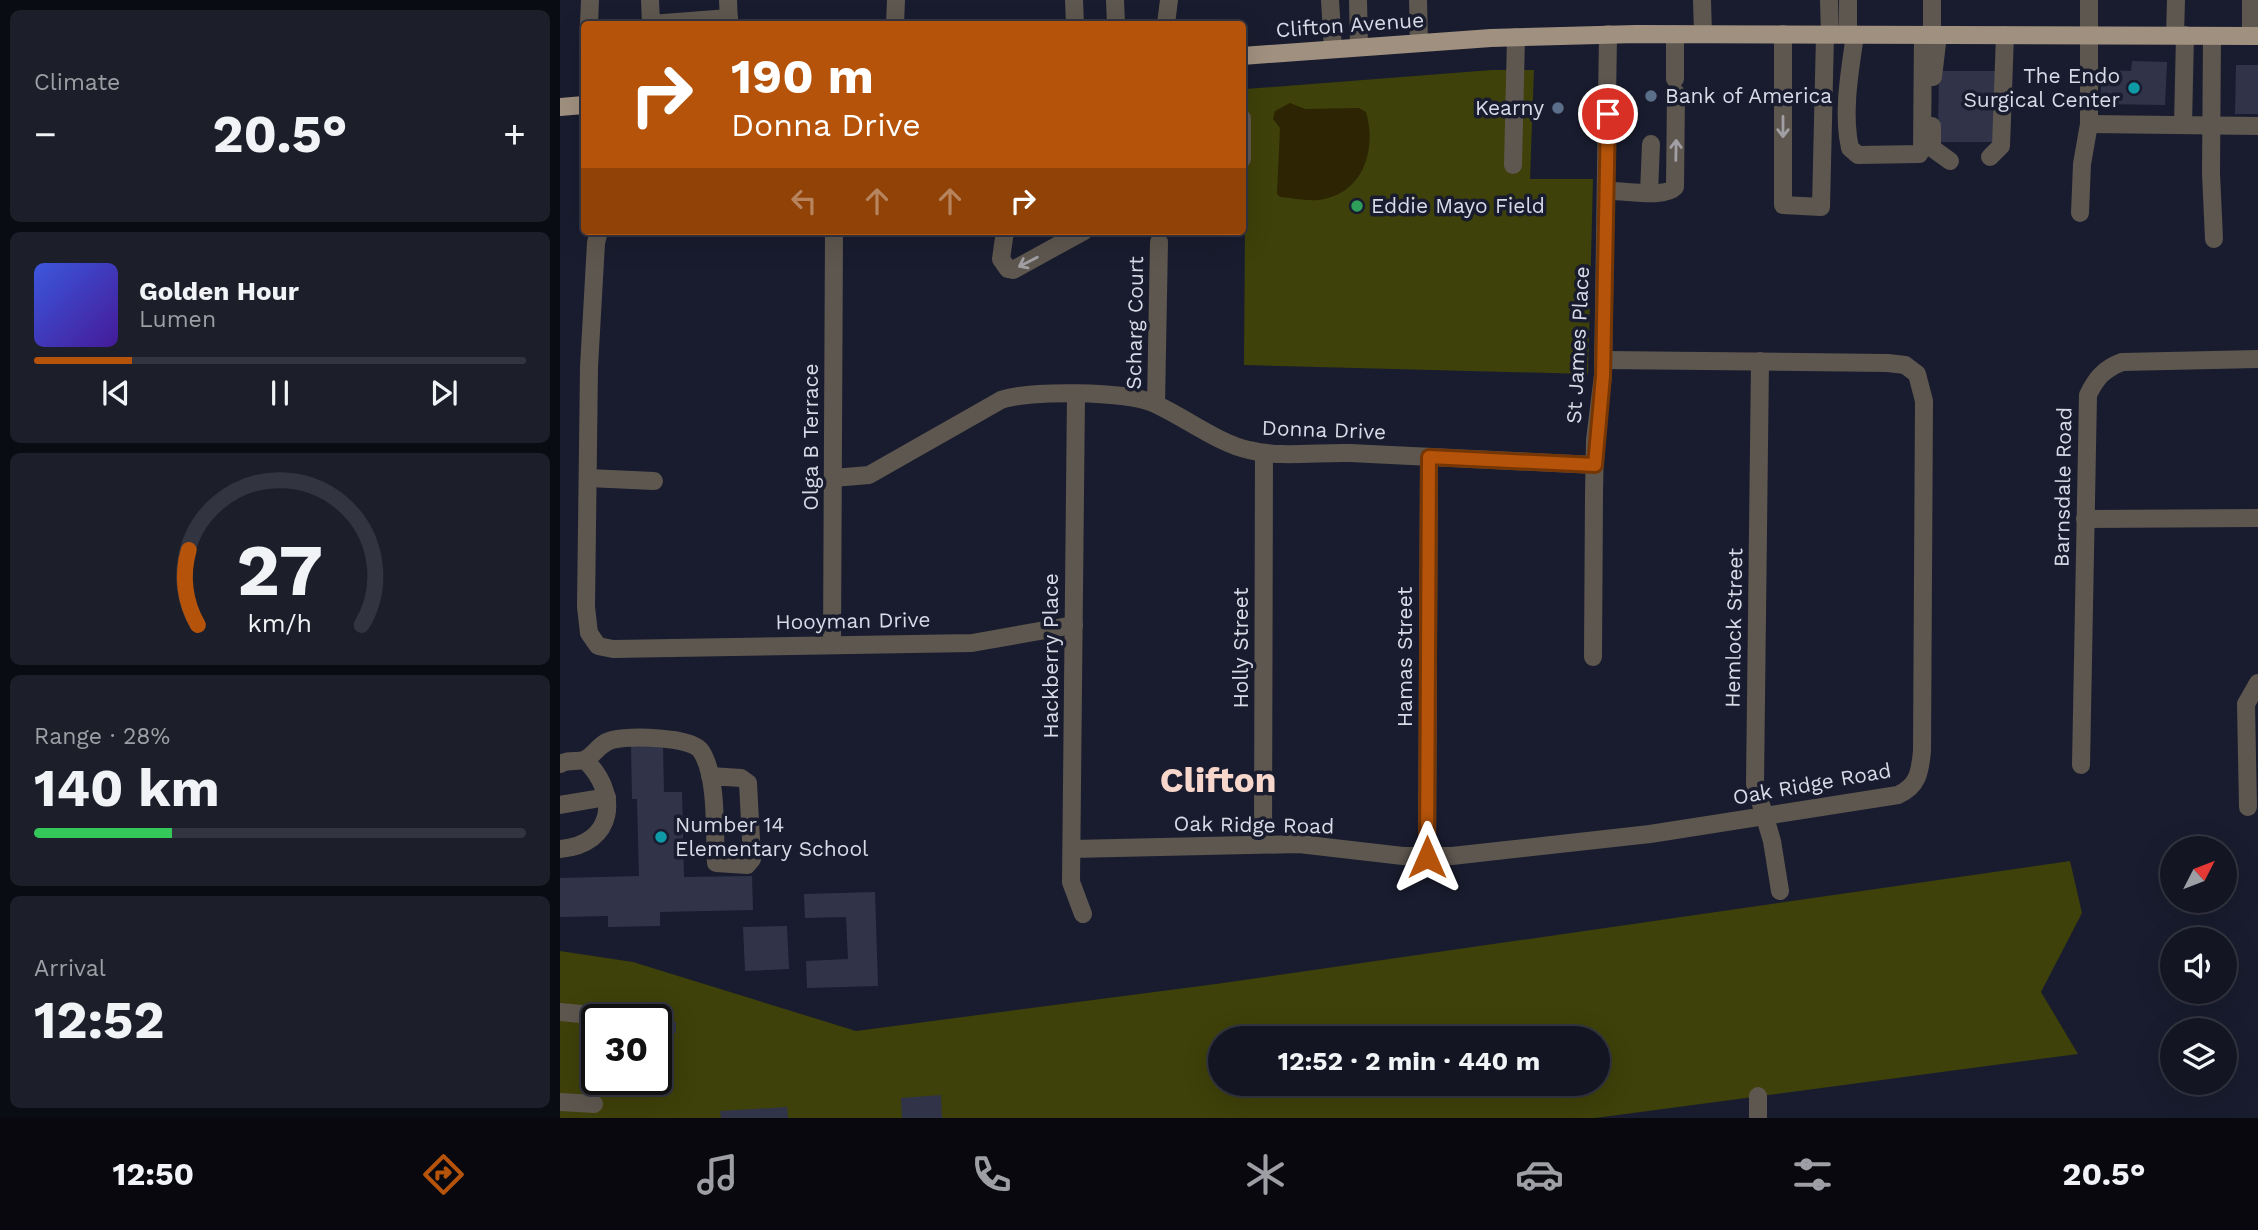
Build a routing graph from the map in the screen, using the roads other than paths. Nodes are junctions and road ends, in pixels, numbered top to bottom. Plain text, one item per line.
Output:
1 (590, 0) edge
2 (650, 0) edge
3 (896, 0) edge
4 (1074, 0) edge
5 (1115, 0) edge
6 (1169, 0) edge
7 (1330, 0) edge
8 (1358, 0) edge
9 (1418, 0) edge
10 (1702, 0) edge
11 (1829, 0) edge
12 (1848, 0) edge
13 (1932, 0) edge
14 (2088, 0) edge
15 (2176, 0) edge
16 (2251, 0) edge
17 (729, 14) edge
18 (589, 21) edge
19 (651, 21) edge
20 (674, 21) edge
21 (895, 21) edge
22 (1075, 21) edge
23 (1116, 21) edge
24 (1166, 21) edge
25 (1608, 34) junction
26 (1675, 34) junction
27 (1703, 34) junction
28 (1783, 34) junction
29 (1839, 35) junction
30 (1931, 35) junction
31 (2005, 35) junction
32 (2088, 35) junction
33 (2180, 35) junction
34 (2213, 36) junction
35 (2255, 36) edge
36 (1516, 37) junction
37 (1419, 43) junction
38 (1359, 47) junction
39 (1333, 49) junction
40 (1246, 56) edge
41 (581, 105) edge
42 (560, 107) edge
43 (2089, 124) junction
44 (2183, 125) junction
45 (2211, 125) junction
46 (2258, 126) edge
47 (1651, 144) dead end
48 (1990, 157) dead end
49 (1950, 161) dead end
50 (1513, 165) dead end
51 (1607, 191) junction
52 (1653, 193) junction
53 (2080, 213) dead end
54 (598, 235) edge
55 (834, 235) edge
56 (1004, 235) edge
57 (1078, 235) edge
58 (2214, 239) dead end
59 (1159, 242) dead end
60 (2258, 359) edge
61 (1603, 360) junction
62 (1760, 361) junction
63 (1076, 395) junction
64 (1156, 404) junction
65 (1264, 453) junction
66 (1429, 457) junction
67 (1595, 465) junction
68 (588, 478) junction
69 (833, 478) junction
70 (653, 481) dead end
71 (2258, 518) edge
72 (2085, 519) junction
73 (1074, 625) junction
74 (832, 644) junction
75 (1593, 657) dead end
76 (2258, 683) edge
77 (585, 760) junction
78 (560, 764) edge
79 (2081, 765) dead end
80 (710, 776) junction
81 (607, 797) junction
82 (560, 805) edge
83 (2248, 807) dead end
84 (1766, 816) junction
85 (1263, 844) junction
86 (560, 849) edge
87 (1072, 849) junction
88 (1427, 857) junction
89 (1780, 891) dead end
90 (1083, 914) dead end
91 (560, 1012) edge
92 (581, 1014) dead end
93 (1758, 1096) dead end
94 (560, 1102) edge
95 (593, 1104) dead end
96 (1758, 1118) edge

1 - 18 street
2 - 19 street
3 - 21 street
4 - 22 street
5 - 23 street
6 - 24 street
7 - 39 street
8 - 38 street
9 - 37 street
10 - 27 street
11 - 29 street
12 - 29 street
13 - 30 street
14 - 32 street
15 - 33 street
16 - 35 street
17 - 20 street
25 - 26 main road, Clifton Avenue
25 - 36 main road, Clifton Avenue
25 - 51 street, St James Place
26 - 27 main road, Clifton Avenue
52 -> 26 street
27 - 28 main road, Clifton Avenue
28 - 29 main road, Clifton Avenue
28 -> 29 street
29 - 30 main road, Clifton Avenue
29 - 30 street
30 - 31 main road, Clifton Avenue
30 - 49 street
31 - 32 main road, Clifton Avenue
31 - 48 street
32 - 33 main road, Clifton Avenue
32 - 43 street
33 - 34 main road, Clifton Avenue
33 - 44 street
34 - 35 main road, Clifton Avenue
34 - 45 street
36 - 37 main road, Clifton Avenue
36 - 50 street
37 - 38 main road, Clifton Avenue
38 - 39 main road, Clifton Avenue
39 - 40 main road, Clifton Avenue
41 - 42 main road
43 - 44 street
43 - 53 street
44 - 45 street
45 - 46 street
45 - 58 street
47 - 52 street
51 - 52 street
51 - 61 street, St James Place
54 - 68 street
55 - 69 street, Olga B Terrace
57 -> 56 street
59 - 64 street, Scharg Court
60 - 72 street, Barnsdale Road
61 - 62 street, Oak Ridge Road
61 - 67 street, St James Place
62 - 84 street, Hemlock Street
62 - 84 street, Oak Ridge Road
63 - 64 street, Donna Drive
63 - 69 street, Donna Drive
63 - 73 street, Hackberry Place
64 - 65 street, Donna Drive
65 - 66 street, Donna Drive
65 - 85 street, Holly Street
66 - 67 street, Donna Drive
66 - 88 street, Hamas Street
67 - 75 street, St James Place
68 - 70 street
68 - 74 street, Hooyman Drive
69 - 74 street, Olga B Terrace
71 - 72 street
72 - 79 street, Barnsdale Road
73 - 74 street, Hooyman Drive
73 - 87 street, Hackberry Place
76 - 83 street
77 - 78 street
77 - 80 street
77 - 81 street
80 - 80 street
81 - 82 street
81 - 86 street
84 - 88 street, Oak Ridge Road
84 - 89 street, Hemlock Street
85 - 87 street, Oak Ridge Road
85 - 88 street, Oak Ridge Road
87 - 90 street, Hackberry Place
91 - 92 street
93 - 96 street
94 - 95 street

